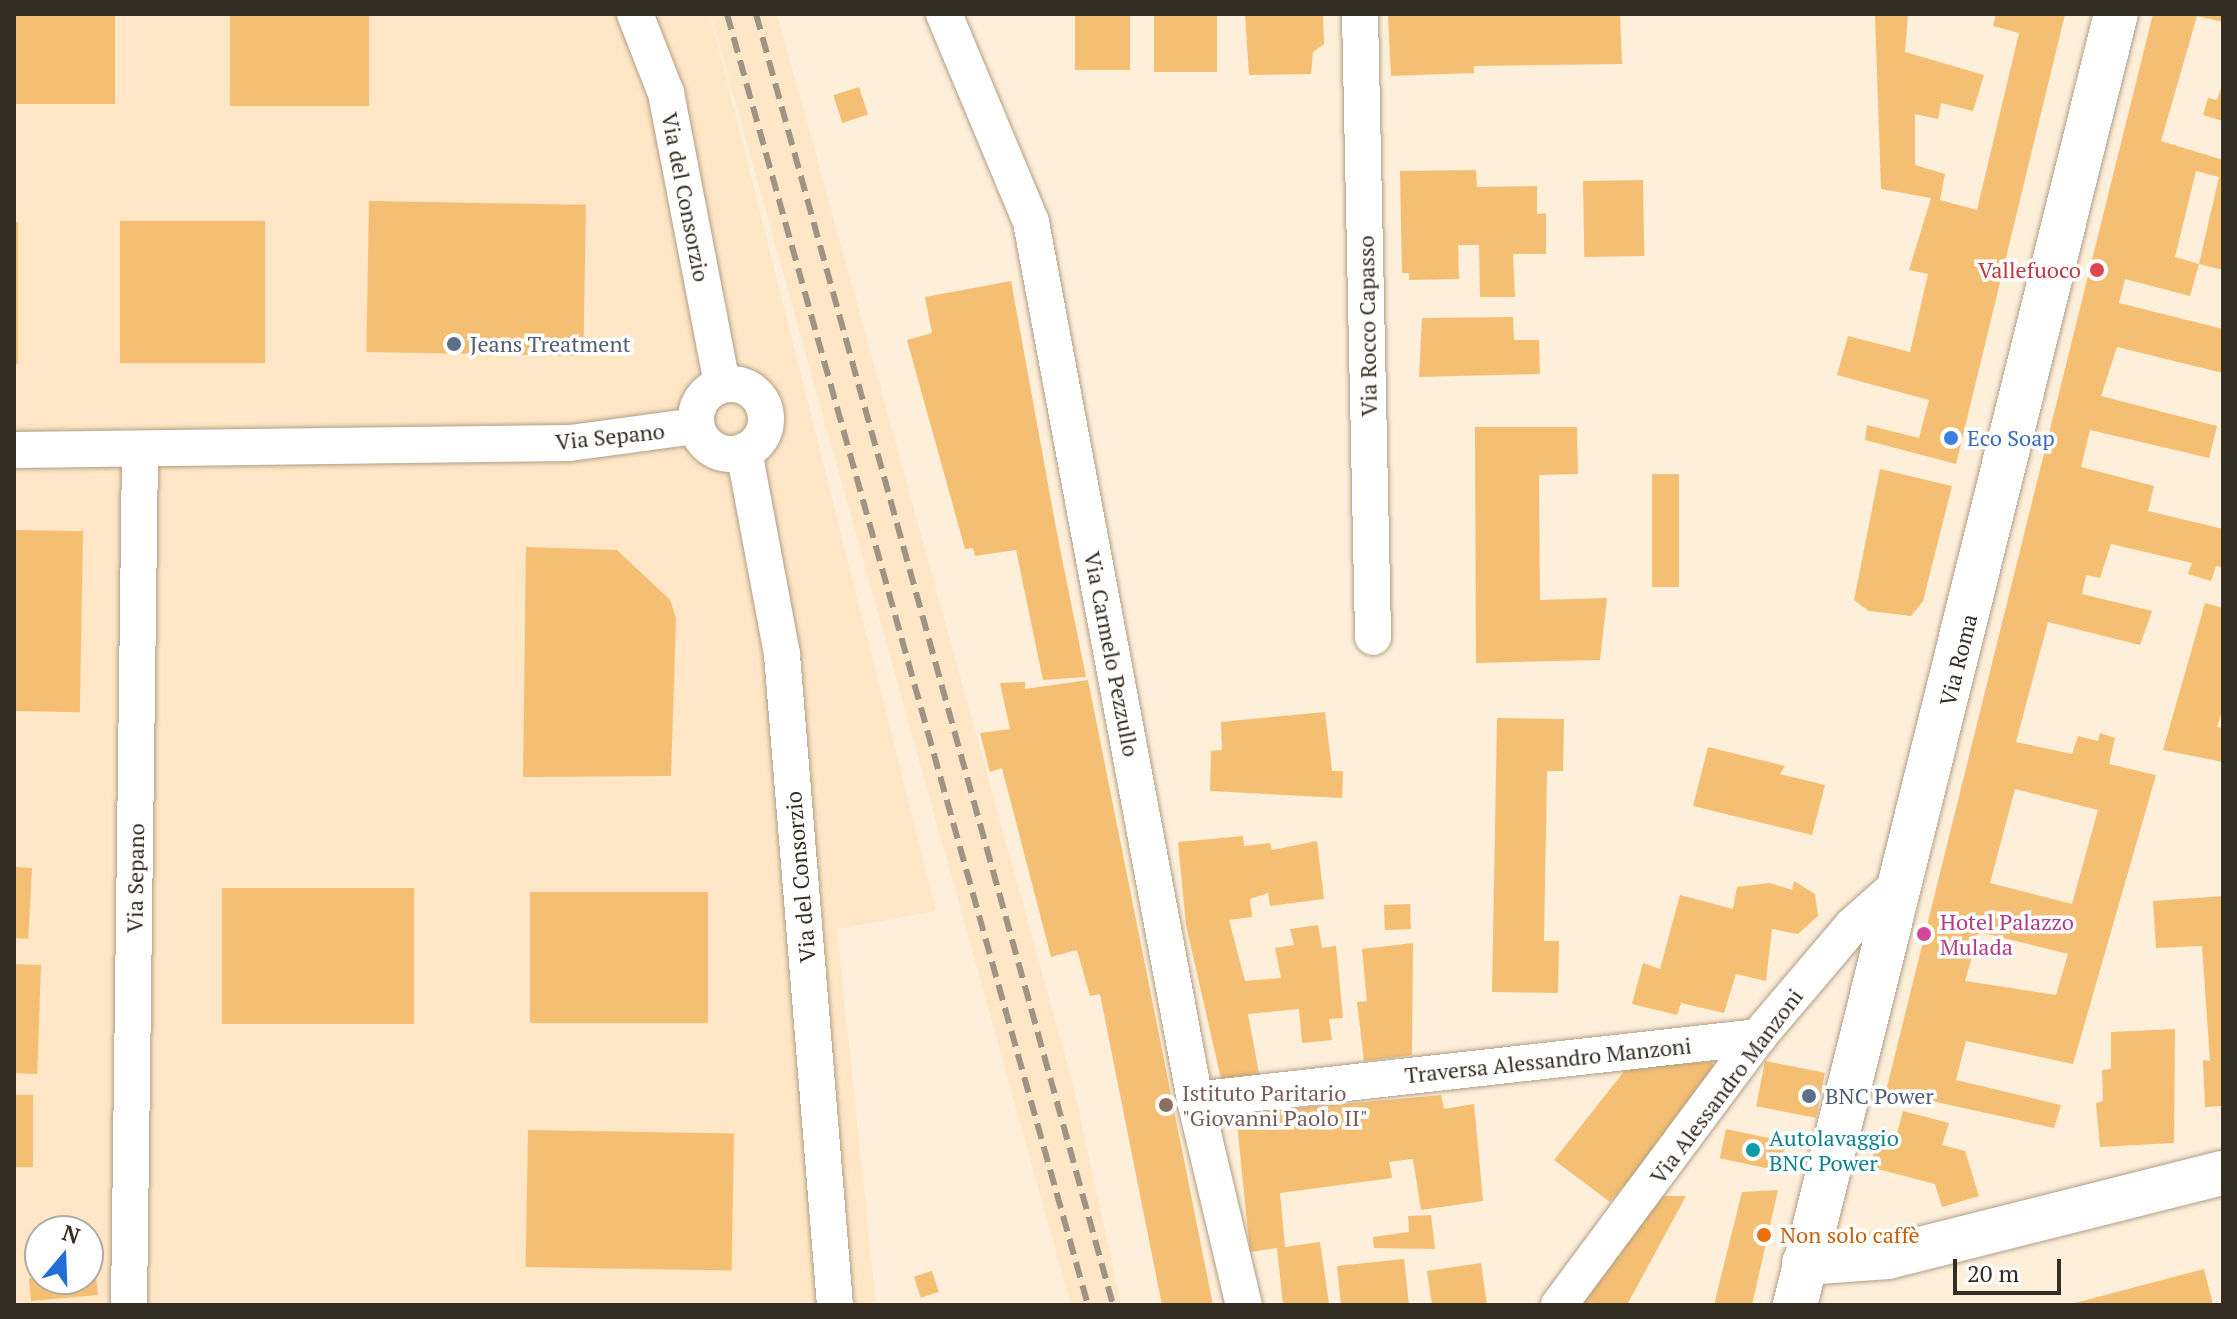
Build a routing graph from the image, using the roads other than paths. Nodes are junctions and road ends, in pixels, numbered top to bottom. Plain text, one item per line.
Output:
1 (635, 14) edge
2 (944, 14) edge
3 (1360, 14) edge
4 (2116, 14) edge
5 (722, 385) junction
6 (696, 426) junction
7 (14, 450) edge
8 (140, 451) junction
9 (744, 451) junction
10 (1373, 637) dead end
11 (1905, 879) junction
12 (1758, 1037) junction
13 (1195, 1100) junction
14 (2223, 1173) edge
15 (1804, 1263) junction
16 (129, 1305) edge
17 (835, 1305) edge
18 (1244, 1305) edge
19 (1559, 1305) edge
20 (1795, 1305) edge

1 - 5 street, Via del Consorzio
2 - 13 street, Via Carmelo Pezzullo
3 - 10 street, Via Rocco Capasso
4 - 11 street, Via Roma
5 - 6 street
5 - 9 street
6 - 8 street, Via Sepano
6 - 9 street
7 - 8 street, Via Sepano
8 - 16 street, Via Sepano
9 - 17 street, Via del Consorzio
11 - 12 street, Via Alessandro Manzoni
11 - 15 street, Via Roma
12 - 13 street, Traversa Alessandro Manzoni
12 - 19 street, Via Alessandro Manzoni
13 - 18 street, Via Carmelo Pezzullo
14 - 15 street
15 - 20 street, Via Roma

